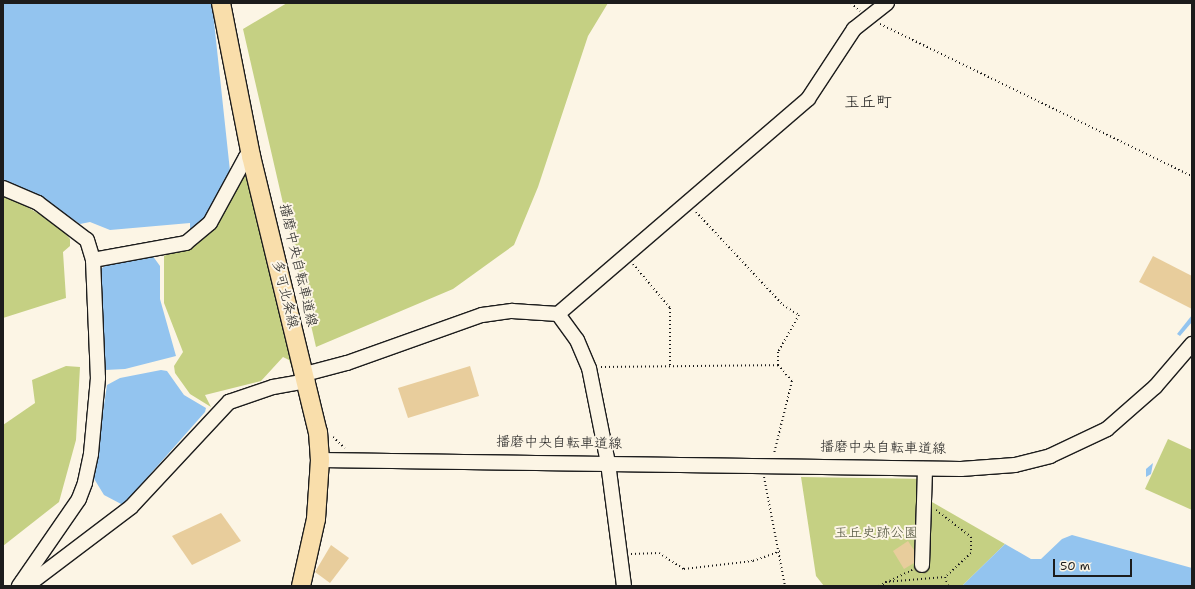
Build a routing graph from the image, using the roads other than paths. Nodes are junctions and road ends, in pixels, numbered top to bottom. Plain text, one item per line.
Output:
1 (220, 3) edge
2 (887, 3) edge
3 (251, 156) junction
4 (3, 188) edge
5 (93, 260) junction
6 (558, 314) junction
7 (1192, 344) edge
8 (306, 377) junction
9 (320, 460) junction
10 (608, 463) junction
11 (925, 469) junction
12 (922, 565) road end
13 (21, 584) edge
14 (301, 586) edge
15 (624, 586) edge

1 - 3 main road, 多可北条線
2 - 6 street
3 - 5 street
3 - 8 main road, 多可北条線
4 - 5 street
5 - 13 street
6 - 8 street
6 - 10 street
7 - 11 street
8 - 9 main road, 多可北条線
8 - 13 street
9 - 10 street
9 - 14 main road, 多可北条線
10 - 11 street
10 - 15 street
11 - 12 street

